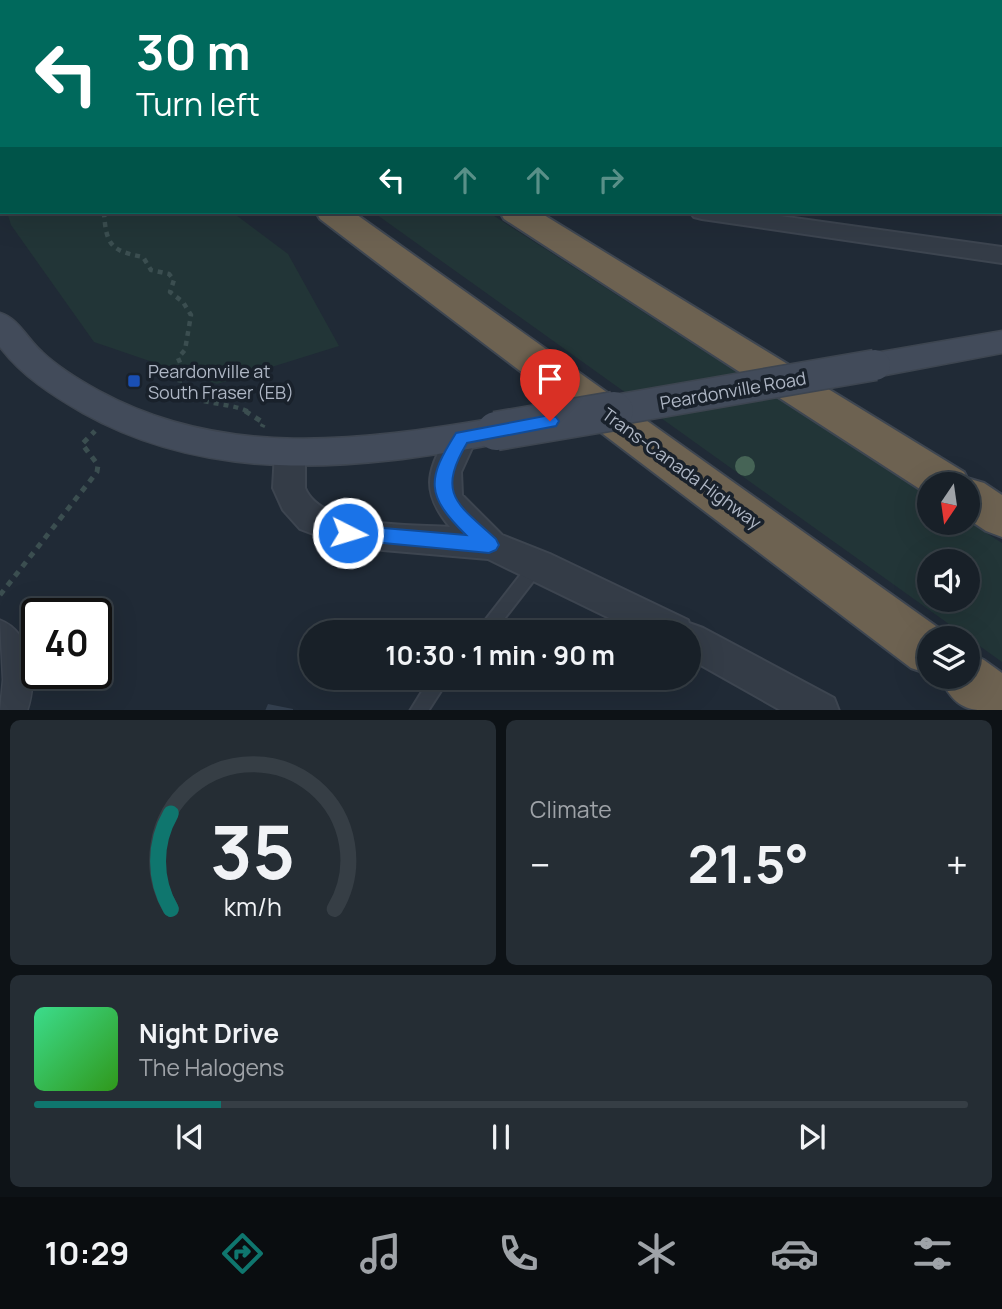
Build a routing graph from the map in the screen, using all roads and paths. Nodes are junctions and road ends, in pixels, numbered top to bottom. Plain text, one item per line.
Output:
1 (104, 214) edge
2 (335, 214) edge
3 (519, 214) edge
4 (724, 214) edge
5 (1002, 255) edge
6 (0, 324) edge
7 (1002, 342) edge
8 (113, 415) junction
9 (462, 438) junction
10 (251, 452) junction
11 (290, 453) junction
12 (928, 472) edge
13 (980, 504) edge
14 (1002, 518) edge
15 (489, 545) junction
16 (538, 565) junction
17 (0, 595) edge
18 (494, 620) edge
19 (650, 620) edge
20 (0, 634) edge
21 (917, 641) edge
22 (701, 645) edge
23 (980, 688) edge
24 (433, 690) edge
25 (1002, 704) edge
26 (11, 710) edge
27 (418, 710) edge
28 (820, 710) edge

1 - 10 path
2 - 21 highway, Trans-Canada Highway
3 - 12 highway
4 - 5 street
6 - 8 main road, Peardonville Road
7 - 9 main road, Peardonville Road, bridge
8 - 10 main road, Peardonville Road
8 - 17 path
9 - 11 main road, Peardonville Road
9 - 15 street
10 - 11 main road, Peardonville Road
11 - 15 street
13 - 14 highway
15 - 16 street
16 - 18 lane
16 - 19 street
20 - 26 street
22 - 28 street
23 - 25 highway
24 - 27 lane

